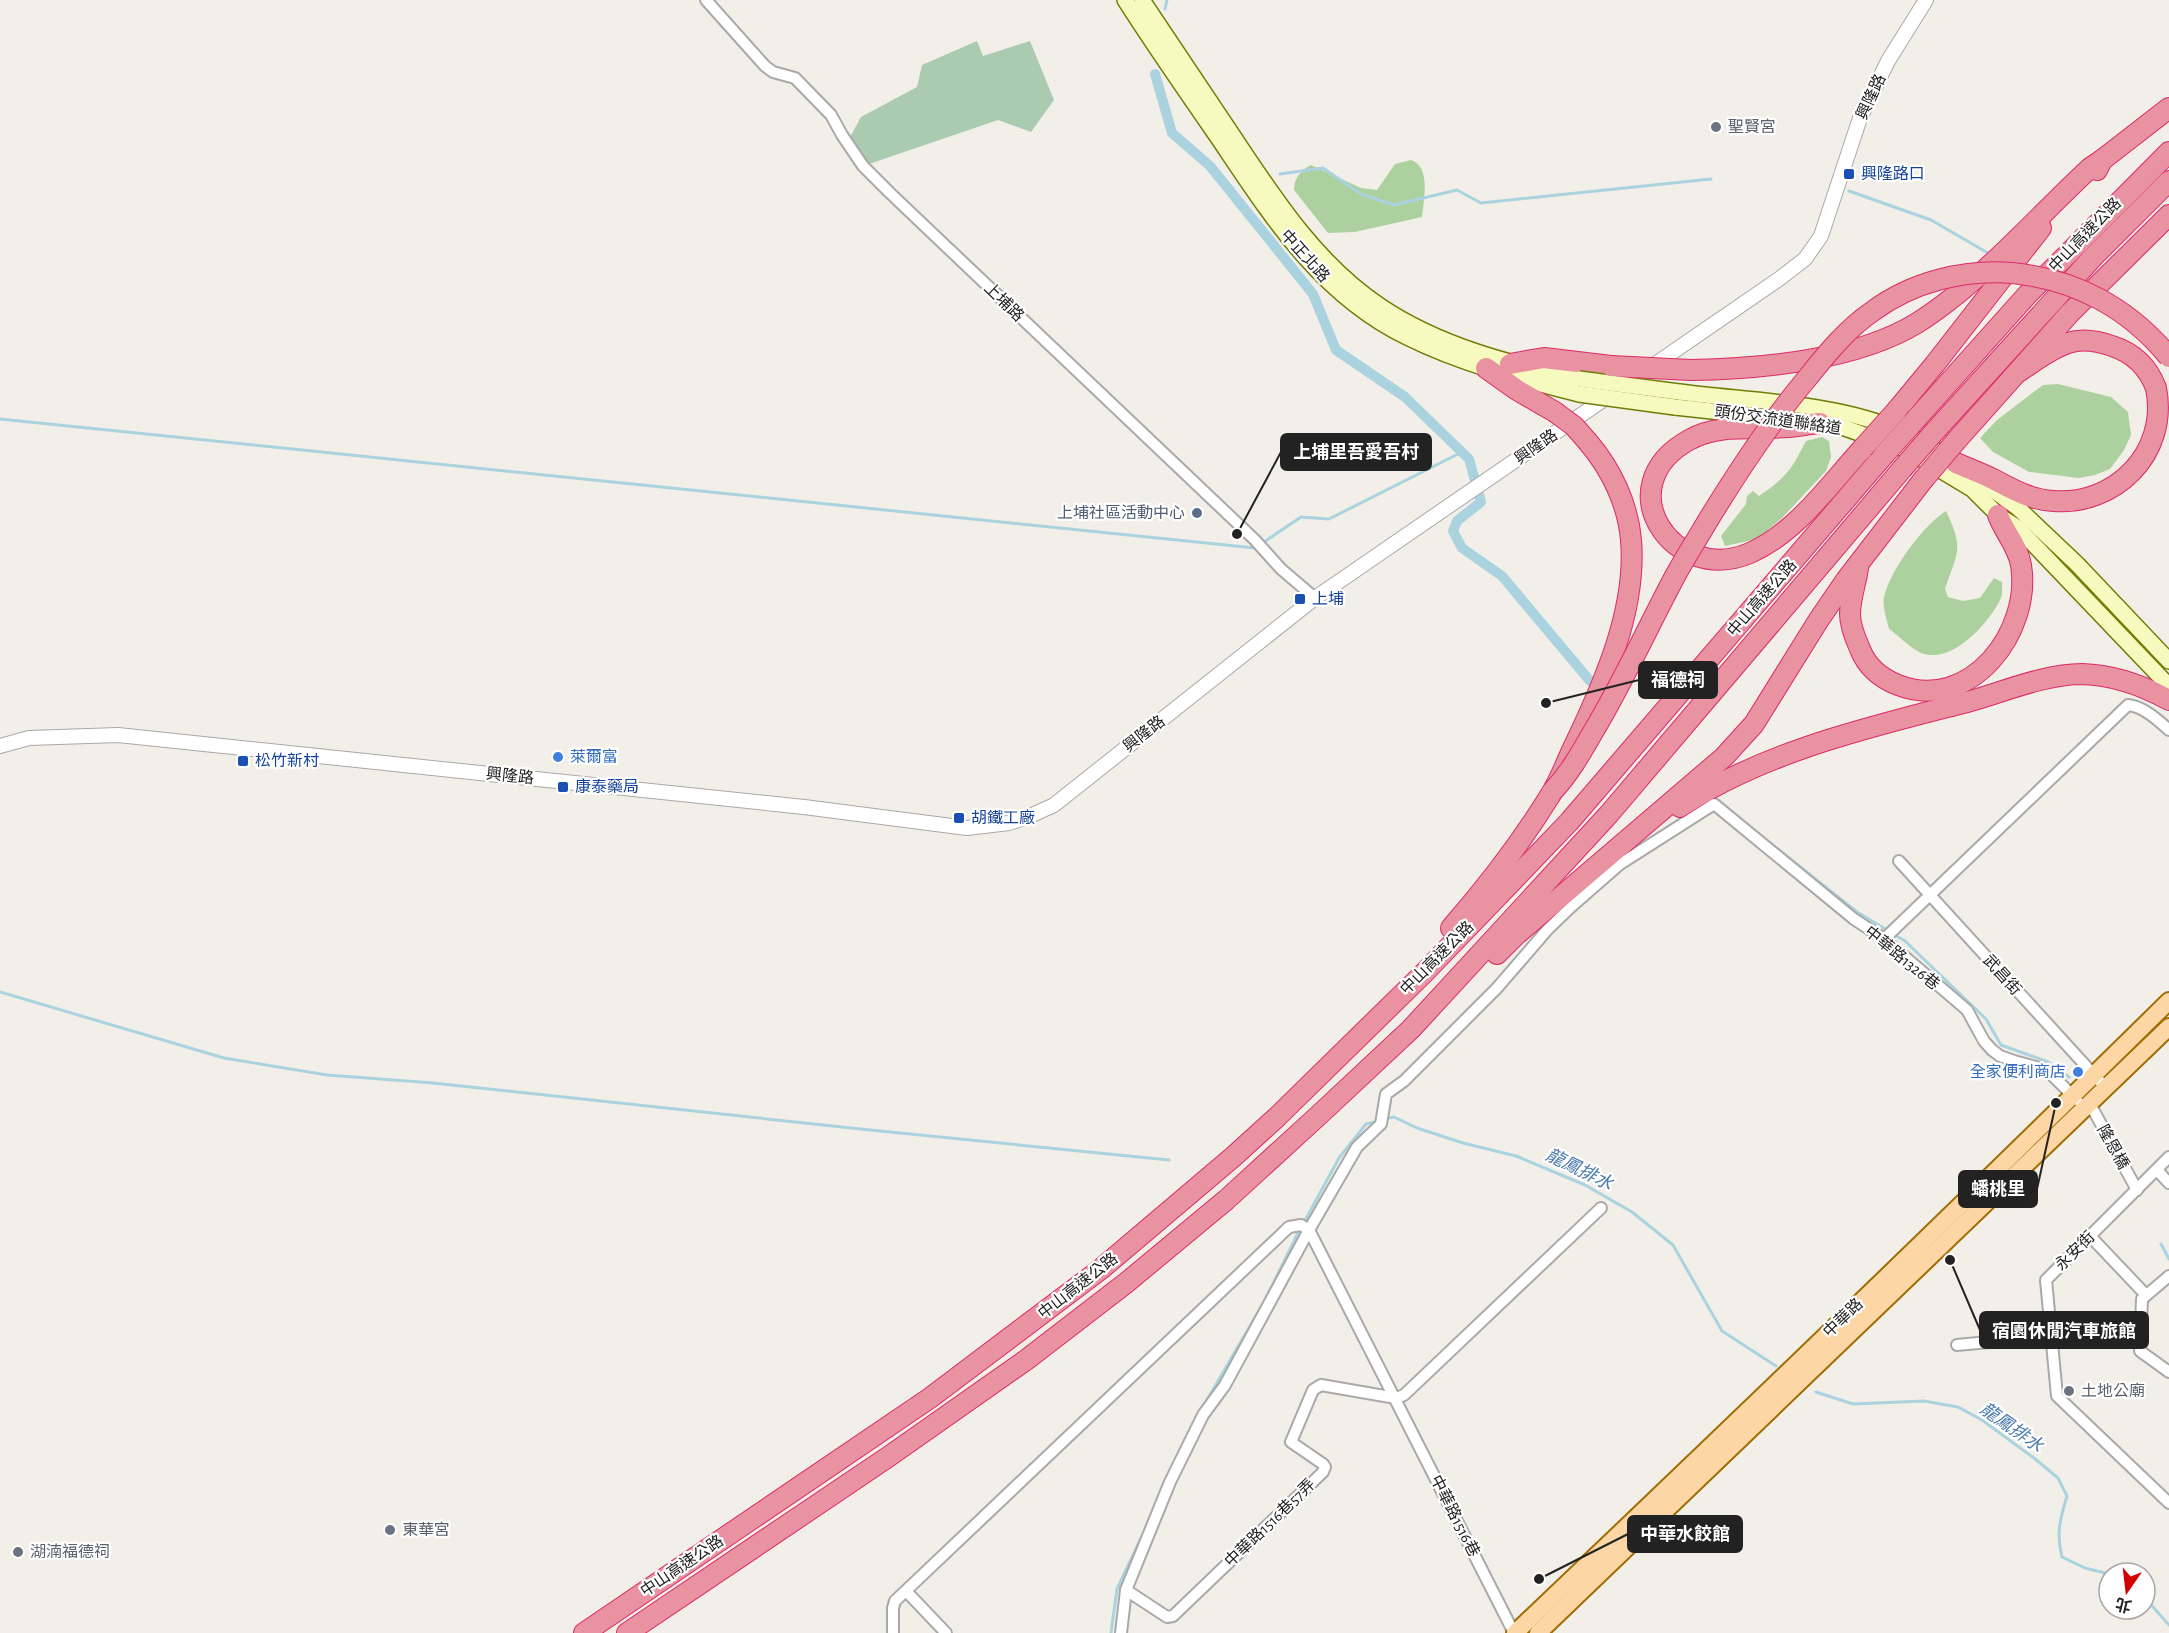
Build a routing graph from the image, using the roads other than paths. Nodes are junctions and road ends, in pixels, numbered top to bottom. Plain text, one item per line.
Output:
1 (706, 0) edge
2 (1125, 0) edge
3 (1142, 0) edge
4 (1926, 0) edge
5 (2169, 108) edge
6 (2169, 152) edge
7 (2102, 160) junction
8 (2169, 181) edge
9 (2169, 215) edge
10 (2169, 357) edge
11 (1510, 364) junction
12 (1486, 368) junction
13 (2020, 371) junction
14 (1579, 386) junction
15 (1820, 423) junction
16 (1956, 463) junction
17 (1998, 515) junction
18 (1858, 566) junction
19 (1316, 598) junction
20 (2169, 661) edge
21 (2169, 686) edge
22 (2169, 699) edge
23 (2169, 730) edge
24 (0, 746) edge
25 (1552, 792) junction
26 (1899, 861) dead end
27 (1592, 869) junction
28 (1929, 895) junction
29 (1885, 937) junction
30 (1399, 996) junction
31 (2169, 1001) edge
32 (2169, 1027) edge
33 (1411, 1029) junction
34 (2095, 1075) junction
35 (2106, 1089) junction
36 (2083, 1103) junction
37 (2169, 1157) edge
38 (2157, 1170) junction
39 (2169, 1183) edge
40 (2137, 1190) junction
41 (1601, 1208) dead end
42 (1309, 1230) junction
43 (2090, 1236) junction
44 (2169, 1276) edge
45 (2146, 1295) junction
46 (2141, 1330) junction
47 (2051, 1336) junction
48 (1957, 1345) dead end
49 (2169, 1372) edge
50 (1396, 1398) junction
51 (2169, 1503) edge
52 (1126, 1590) junction
53 (906, 1591) junction
54 (584, 1633) edge
55 (627, 1633) edge
56 (893, 1633) edge
57 (946, 1633) edge
58 (1121, 1633) edge
59 (1514, 1633) edge
60 (1538, 1633) edge

1 - 19 street, 上埔路
2 - 12 main road, 中正北路
3 - 11 main road, 中正北路
4 - 19 street, 興隆路
5 - 7 highway
6 - 30 highway, 中山高速公路, bridge
7 - 11 highway, bridge
7 - 15 highway, bridge
8 - 33 highway, 中山高速公路, bridge
9 - 13 highway
10 - 25 highway, bridge
11 - 14 main road, 中正北路
12 - 14 main road, 中正北路
12 - 25 highway, bridge
13 - 16 highway
13 - 18 highway, bridge
14 - 15 main road, 頭份交流道聯絡道, bridge
14 - 16 main road, 頭份交流道聯絡道, bridge
15 - 17 main road, 頭份交流道聯絡道
16 - 20 main road, 頭份交流道聯絡道
17 - 18 highway
17 - 21 main road, 頭份交流道聯絡道
18 - 27 highway
19 - 24 street, 興隆路
22 - 27 highway
23 - 28 street
25 - 30 highway
26 - 28 street, 武昌街
27 - 33 highway
28 - 29 street
28 - 34 street, 武昌街
29 - 36 street, 中華路1326巷
29 - 42 street, 中華路1326巷
30 - 54 highway, 中山高速公路
31 - 34 main road, 中華路
32 - 35 main road, 中華路
33 - 55 highway, 中山高速公路
34 - 35 street, 武昌街
34 - 36 main road, 中華路
35 - 36 main road, 中華路
36 - 40 street, 隆恩橋
36 - 59 main road, 中華路
36 - 60 main road, 中華路
37 - 38 street, 永安街
38 - 39 street
38 - 40 street, 永安街
40 - 43 street, 永安街
41 - 50 street
42 - 50 street, 中華路1516巷
42 - 52 street
42 - 53 street
43 - 45 street
43 - 47 street, 永安街
44 - 45 street
45 - 46 street
46 - 47 street
46 - 49 street
47 - 48 street
47 - 51 street, 永安街
50 - 52 street, 中華路1516巷57弄
50 - 59 street, 中華路1516巷
52 - 58 street
53 - 56 street
53 - 57 street

